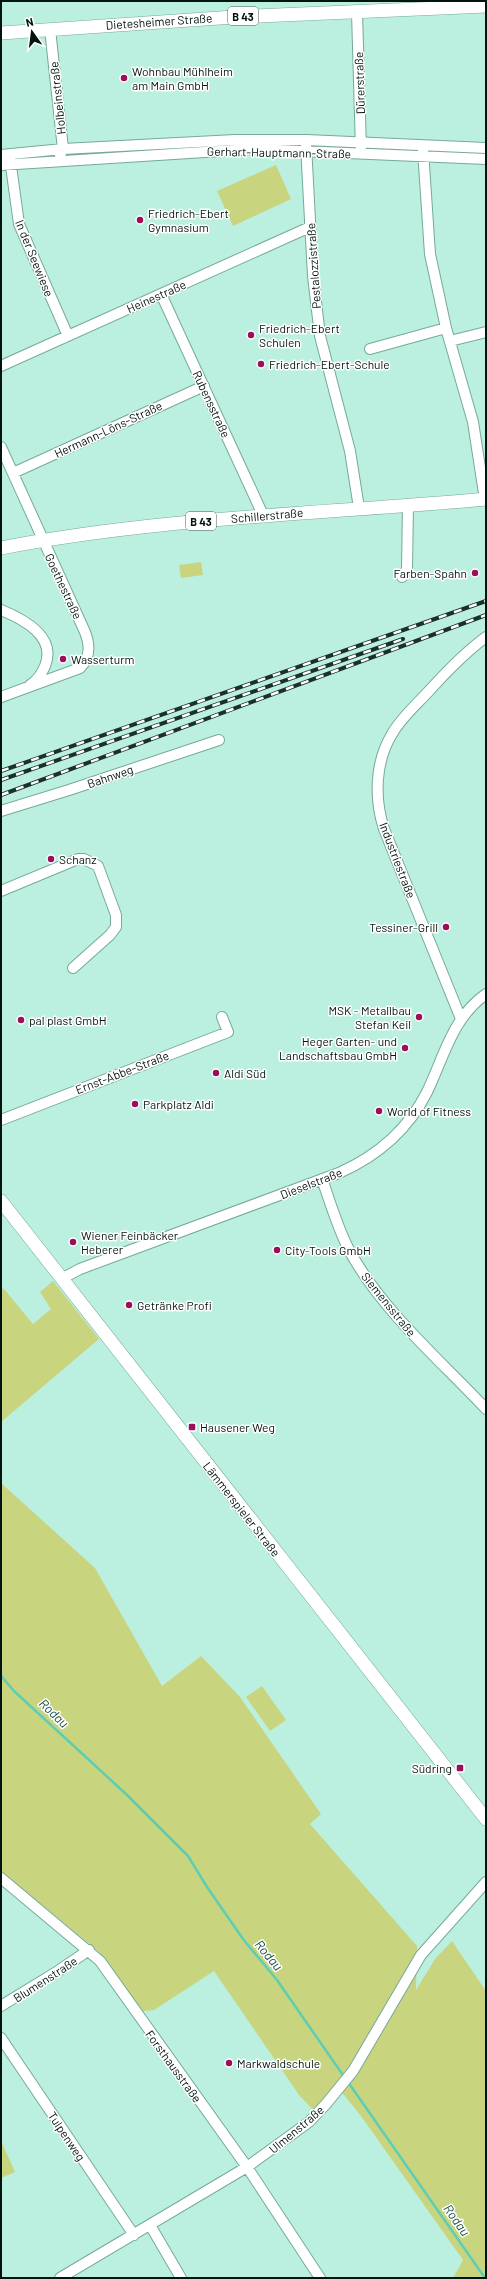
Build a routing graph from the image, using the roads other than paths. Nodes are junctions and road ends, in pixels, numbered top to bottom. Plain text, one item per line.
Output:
1 (486, 6) edge
2 (357, 12) junction
3 (50, 29) junction
4 (1, 33) edge
5 (306, 140) junction
6 (423, 146) junction
7 (486, 148) edge
8 (63, 149) junction
9 (361, 149) junction
10 (306, 151) junction
11 (423, 157) junction
12 (486, 158) edge
13 (5, 160) edge
14 (50, 161) junction
15 (310, 227) junction
16 (162, 294) junction
17 (446, 328) junction
18 (486, 332) edge
19 (68, 336) junction
20 (450, 341) junction
21 (370, 348) dead end
22 (1, 366) edge
23 (204, 386) junction
24 (1, 447) edge
25 (13, 473) junction
26 (486, 500) edge
27 (408, 505) junction
28 (358, 508) junction
29 (263, 515) junction
30 (43, 540) junction
31 (1, 548) edge
32 (402, 577) dead end
33 (1, 610) edge
34 (486, 637) edge
35 (21, 690) junction
36 (1, 697) edge
37 (219, 740) dead end
38 (1, 811) edge
39 (1, 891) edge
40 (73, 968) dead end
41 (486, 994) edge
42 (222, 1017) dead end
43 (461, 1019) junction
44 (1, 1120) edge
45 (322, 1179) junction
46 (1, 1201) edge
47 (61, 1279) junction
48 (486, 1409) edge
49 (485, 1819) edge
50 (1, 1878) edge
51 (486, 1882) edge
52 (486, 1892) edge
53 (464, 1908) junction
54 (88, 1950) junction
55 (1, 2006) edge
56 (1, 2038) edge
57 (247, 2167) junction
58 (150, 2225) junction
59 (134, 2235) junction
60 (63, 2277) edge
61 (182, 2278) edge
62 (320, 2278) edge

1 - 2 main road, Dietesheimer Straße / B 43
2 - 3 main road, Dietesheimer Straße / B 43
2 - 9 street, Dürerstraße
3 - 4 main road, Dietesheimer Straße / B 43
3 - 8 street, Holbeinstraße
5 - 8 street, Gerhart-Hauptmann-Straße
5 - 9 street, Gerhart-Hauptmann-Straße
5 - 10 street, Pestalozzistraße
6 - 7 street, Gerhart-Hauptmann-Straße
6 - 9 street, Gerhart-Hauptmann-Straße
6 - 11 street
8 - 13 street, Gerhart-Hauptmann-Straße
8 - 14 street, Holbeinstraße
9 - 10 street, Gerhart-Hauptmann-Straße
9 - 11 street, Gerhart-Hauptmann-Straße
10 - 14 street, Gerhart-Hauptmann-Straße
10 - 15 street, Pestalozzistraße
11 - 12 street, Gerhart-Hauptmann-Straße
11 - 17 street
13 - 14 street, Gerhart-Hauptmann-Straße
13 - 19 street, In der Seewiese
15 - 16 street, Heinestraße
15 - 28 street, Pestalozzistraße
16 - 19 street, Heinestraße
16 - 23 street, Rubensstraße
17 - 20 street
17 - 21 street
18 - 20 street
19 - 22 street, Heinestraße
20 - 26 street
23 - 25 street, Hermann-Löns-Straße
23 - 29 street, Rubensstraße
24 - 25 street, Goethestraße
25 - 30 street, Goethestraße
26 - 27 main road, Schillerstraße / B 43
27 - 28 main road, Schillerstraße / B 43
27 - 32 street
28 - 29 main road, Schillerstraße / B 43
29 - 30 main road, Schillerstraße / B 43
30 - 31 main road, Schillerstraße / B 43
30 - 35 street, Goethestraße
33 - 35 street
34 - 43 street, Industriestraße
35 - 36 street, Goethestraße
37 - 38 street, Bahnweg
39 - 40 street
41 - 43 street, Dieselstraße
42 - 44 street, Ernst-Abbe-Straße
43 - 45 street, Dieselstraße
45 - 47 street, Dieselstraße
45 - 48 street, Siemensstraße
46 - 47 main road, Lämmerspieler Straße
47 - 49 main road, Lämmerspieler Straße
50 - 54 street, Forsthausstraße
51 - 53 street, Ulmenstraße
52 - 53 street, Ulmenstraße
53 - 57 street, Ulmenstraße
54 - 55 street, Blumenstraße
54 - 57 street, Forsthausstraße
56 - 59 street, Tulpenweg
57 - 58 street, Ulmenstraße
57 - 62 street, Forsthausstraße
58 - 59 street, Ulmenstraße
58 - 61 street
59 - 60 street, Ulmenstraße

